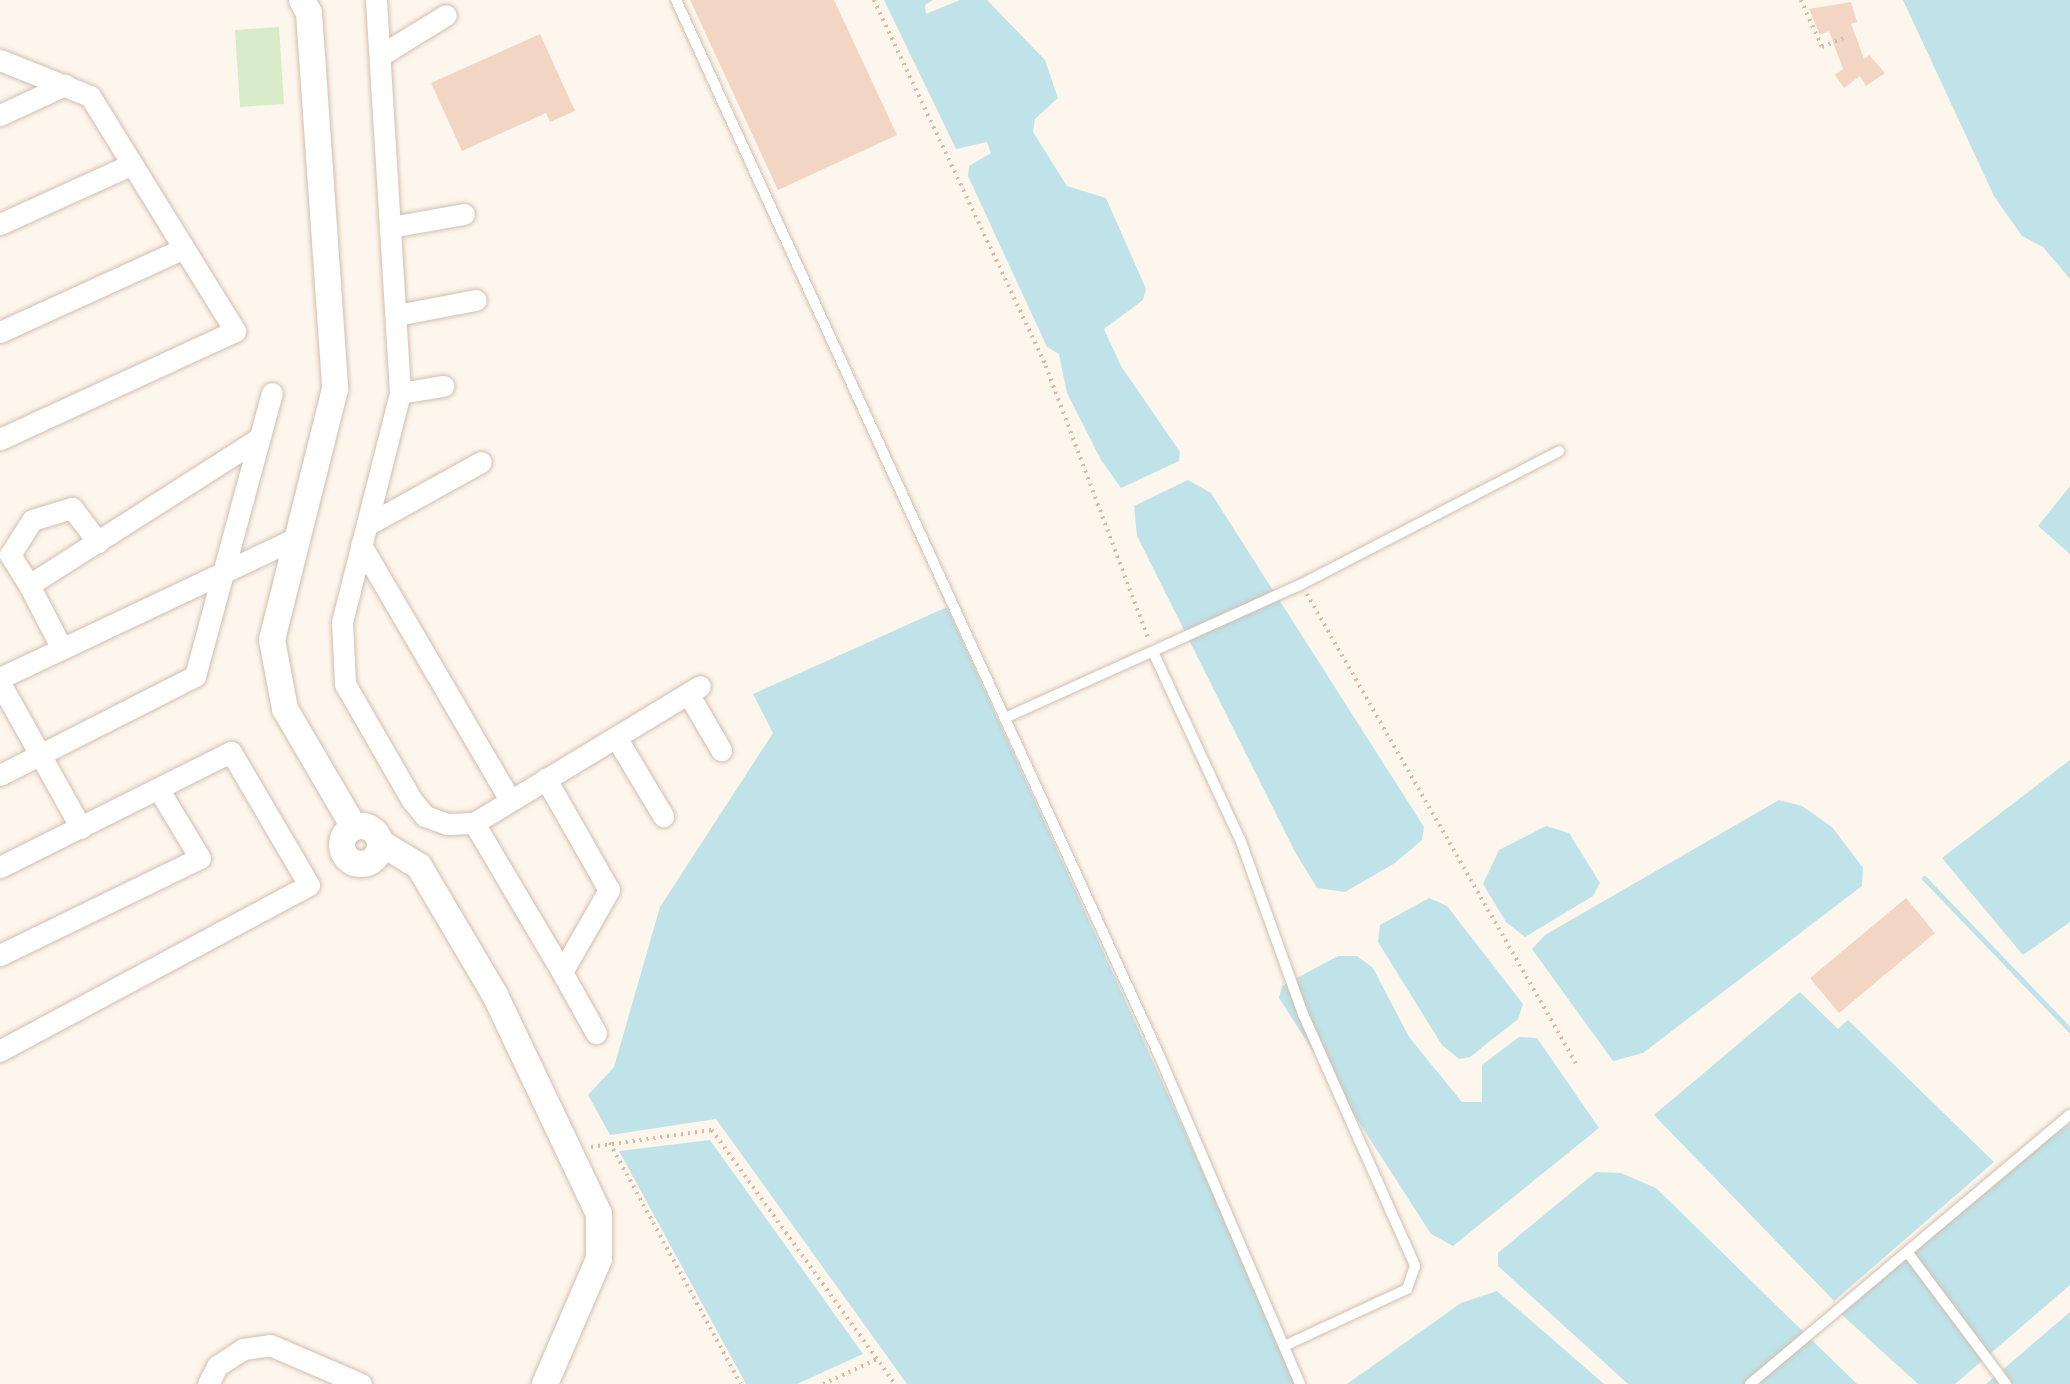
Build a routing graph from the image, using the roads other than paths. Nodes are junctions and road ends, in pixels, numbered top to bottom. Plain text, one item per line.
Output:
1 (303, 0) edge
2 (376, 0) edge
3 (676, 0) edge
4 (446, 15) dead end
5 (381, 55) junction
6 (0, 60) edge
7 (65, 85) junction
8 (0, 115) edge
9 (132, 164) junction
10 (464, 214) dead end
11 (0, 224) edge
12 (391, 227) junction
13 (184, 248) junction
14 (476, 300) dead end
15 (397, 315) junction
16 (0, 332) edge
17 (443, 386) dead end
18 (272, 393) dead end
19 (400, 393) junction
20 (0, 439) edge
21 (257, 440) junction
22 (1559, 451) dead end
23 (481, 461) dead end
24 (364, 535) junction
25 (296, 538) junction
26 (98, 542) junction
27 (219, 574) junction
28 (29, 585) junction
29 (61, 647) junction
30 (1153, 652) junction
31 (0, 680) edge
32 (1005, 718) junction
33 (617, 739) junction
34 (721, 750) dead end
35 (39, 756) junction
36 (0, 775) edge
37 (546, 779) junction
38 (159, 790) junction
39 (510, 800) junction
40 (663, 816) dead end
41 (474, 823) junction
42 (81, 828) junction
43 (0, 867) edge
44 (0, 955) edge
45 (562, 972) junction
46 (596, 1033) dead end
47 (0, 1051) edge
48 (2070, 1115) edge
49 (1908, 1254) junction
50 (1284, 1346) junction
51 (208, 1384) edge
52 (361, 1384) edge
53 (545, 1384) edge
54 (1300, 1384) edge
55 (1750, 1384) edge
56 (2006, 1384) edge

1 - 25 street
2 - 5 street
3 - 32 lane
4 - 5 street
5 - 12 street
6 - 7 street
7 - 8 street
7 - 9 street
9 - 11 street
9 - 13 street
10 - 12 street
12 - 15 street
13 - 16 street
13 - 20 street
14 - 15 street
15 - 19 street
17 - 19 street
18 - 21 street
19 - 24 street
21 - 26 street
21 - 27 street
22 - 30 lane
23 - 24 street
24 - 39 street
24 - 41 street
25 - 27 street
25 - 53 street
26 - 28 street
26 - 28 street
27 - 29 street
27 - 35 street
28 - 29 street
29 - 31 street
30 - 32 lane
30 - 50 lane
31 - 35 street
32 - 50 lane
33 - 34 street
33 - 37 street
33 - 40 street
35 - 36 street
35 - 42 street
37 - 39 street
37 - 45 street
38 - 42 street
38 - 44 street
38 - 47 street
39 - 41 street
41 - 45 street
42 - 43 street
45 - 46 street
48 - 49 lane
49 - 55 lane
49 - 56 lane
50 - 54 lane
51 - 52 street

